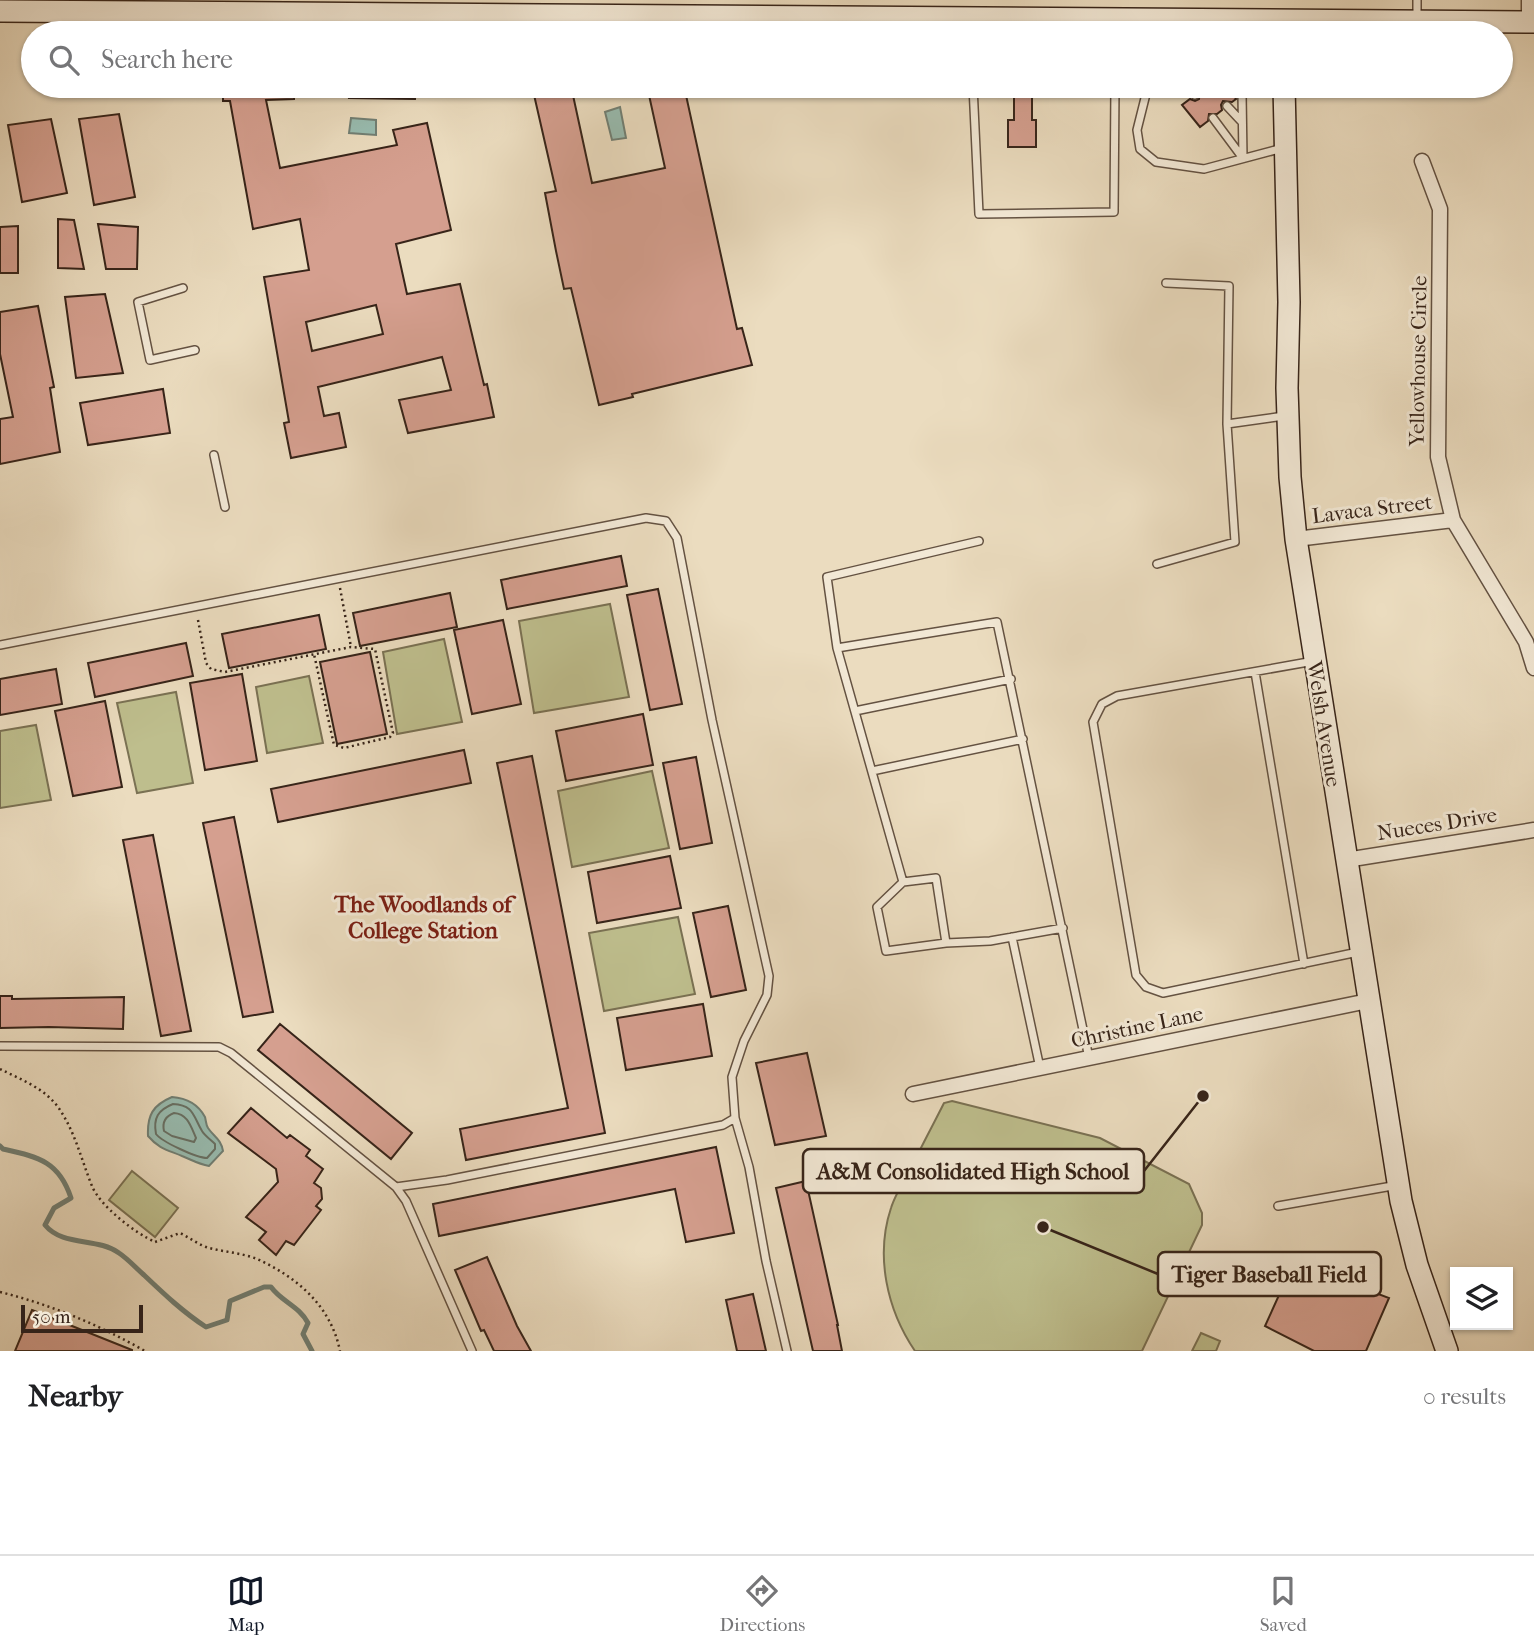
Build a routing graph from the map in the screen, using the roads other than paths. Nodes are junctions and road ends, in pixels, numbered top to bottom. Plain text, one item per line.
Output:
1 (1529, 0) edge
2 (1417, 10) edge
3 (0, 11) edge
4 (1282, 17) edge
5 (970, 21) edge
6 (1186, 21) edge
7 (1532, 22) edge
8 (974, 98) edge
9 (1115, 98) edge
10 (1145, 98) edge
11 (1240, 98) edge
12 (1284, 98) edge
13 (1227, 106) dead end
14 (1213, 118) dead end
15 (1242, 122) junction
16 (1285, 148) junction
17 (1243, 158) junction
18 (1422, 161) dead end
19 (1166, 283) dead end
20 (183, 288) dead end
21 (195, 350) dead end
22 (1288, 415) junction
23 (1227, 424) junction
24 (214, 455) dead end
25 (225, 507) dead end
26 (1453, 520) junction
27 (1296, 539) junction
28 (979, 541) dead end
29 (1157, 564) dead end
30 (0, 645) edge
31 (837, 648) junction
32 (1315, 661) junction
33 (1534, 668) edge
34 (1255, 672) junction
35 (1011, 679) junction
36 (855, 711) junction
37 (1023, 739) junction
38 (872, 771) junction
39 (1534, 830) edge
40 (1346, 860) junction
41 (903, 882) junction
42 (1063, 928) junction
43 (1012, 937) junction
44 (946, 943) junction
45 (1360, 951) junction
46 (1304, 964) junction
47 (1368, 1001) junction
48 (0, 1046) edge
49 (1089, 1058) junction
50 (1040, 1068) junction
51 (913, 1094) dead end
52 (735, 1118) junction
53 (1398, 1185) junction
54 (396, 1186) junction
55 (1278, 1206) dead end
56 (472, 1351) edge
57 (787, 1351) edge
58 (1447, 1351) edge

1 - 7 street
2 - 4 main road
2 - 7 main road
3 - 5 main road
4 - 6 main road
8 - 9 lane
10 - 17 lane
11 - 15 lane
12 - 16 main road, Welsh Avenue
13 - 15 lane
14 - 17 lane
15 - 17 lane
16 - 17 lane
16 - 22 main road, Welsh Avenue
18 - 26 street, Yellowhouse Circle
19 - 23 lane
20 - 21 lane
22 - 23 lane
22 - 27 main road, Welsh Avenue
23 - 29 lane
24 - 25 lane
26 - 27 street, Lavaca Street
26 - 33 street, Yellowhouse Circle
27 - 32 main road, Welsh Avenue
28 - 31 lane
30 - 52 lane
31 - 35 lane
31 - 36 lane
32 - 34 lane
32 - 40 main road, Welsh Avenue
34 - 46 lane
34 - 46 lane
35 - 36 lane
35 - 37 lane
36 - 38 lane
37 - 38 lane
37 - 42 lane
38 - 41 lane
39 - 40 street, Nueces Drive
40 - 45 main road, Welsh Avenue
41 - 44 lane
41 - 44 lane
42 - 43 lane
42 - 49 lane
43 - 44 lane
43 - 50 lane
45 - 46 lane
45 - 47 main road, Welsh Avenue
47 - 49 street, Christine Lane
47 - 53 main road, Welsh Avenue
48 - 54 lane
49 - 50 street, Christine Lane
50 - 51 street, Christine Lane
52 - 54 lane
52 - 57 lane
53 - 55 lane
53 - 58 main road, Welsh Avenue
54 - 56 lane

